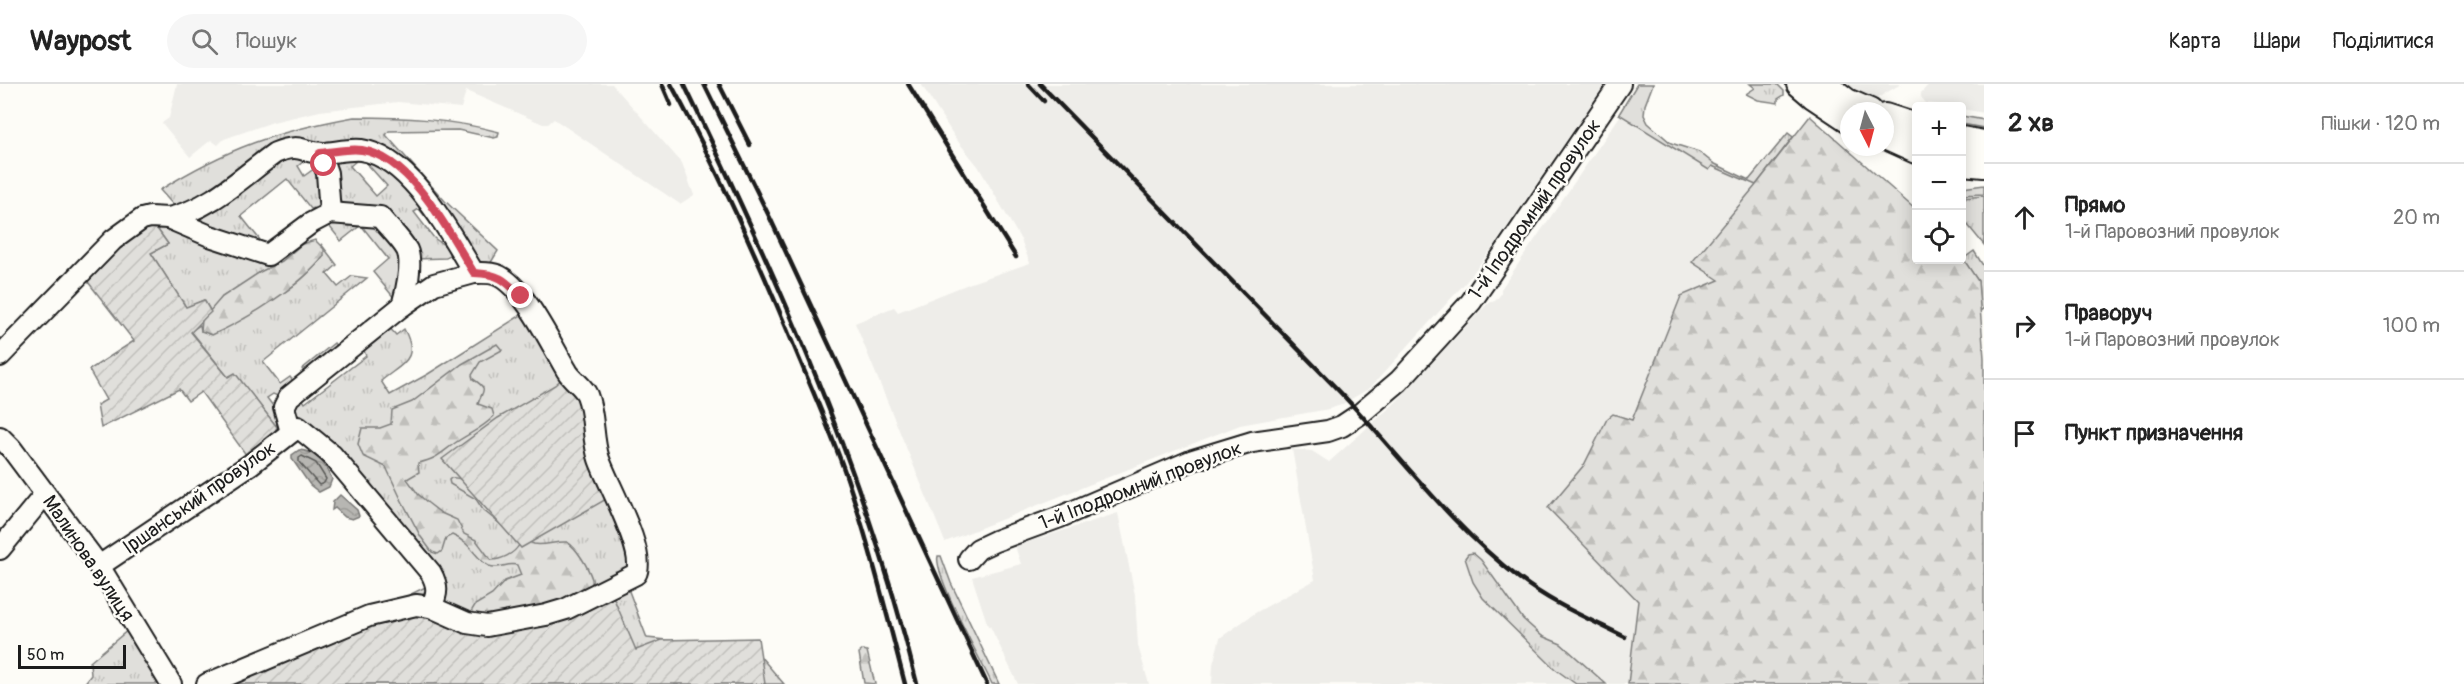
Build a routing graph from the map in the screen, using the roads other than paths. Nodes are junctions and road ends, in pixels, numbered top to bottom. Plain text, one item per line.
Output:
1 (1620, 84) edge
2 (1800, 84) edge
3 (1825, 84) edge
4 (1849, 102) edge
5 (1840, 114) edge
6 (1894, 119) edge
7 (1912, 124) edge
8 (1966, 140) edge
9 (1894, 141) edge
10 (1984, 143) edge
11 (1912, 148) edge
12 (320, 153) junction
13 (1966, 163) edge
14 (1984, 165) edge
15 (330, 213) junction
16 (168, 218) junction
17 (474, 273) junction
18 (402, 306) junction
19 (0, 356) edge
20 (294, 430) junction
21 (0, 437) edge
22 (45, 494) junction
23 (0, 549) edge
24 (969, 559) dead end
25 (99, 566) junction
26 (431, 607) junction
27 (171, 684) edge
28 (207, 684) edge

1 - 24 street, 1-й Іподромний провулок
2 - 5 main road
3 - 4 main road
6 - 7 main road
8 - 10 main road
9 - 11 main road
12 - 15 street
12 - 16 street
12 - 17 street
13 - 14 main road
15 - 16 street
15 - 18 street
16 - 19 street
17 - 18 street
17 - 26 street
18 - 20 street
20 - 25 street, Іршанський провулок
20 - 26 street
21 - 22 street, Малинова вулиця
22 - 23 street
22 - 25 street, Малинова вулиця
25 - 27 street, Малинова вулиця
26 - 28 street

